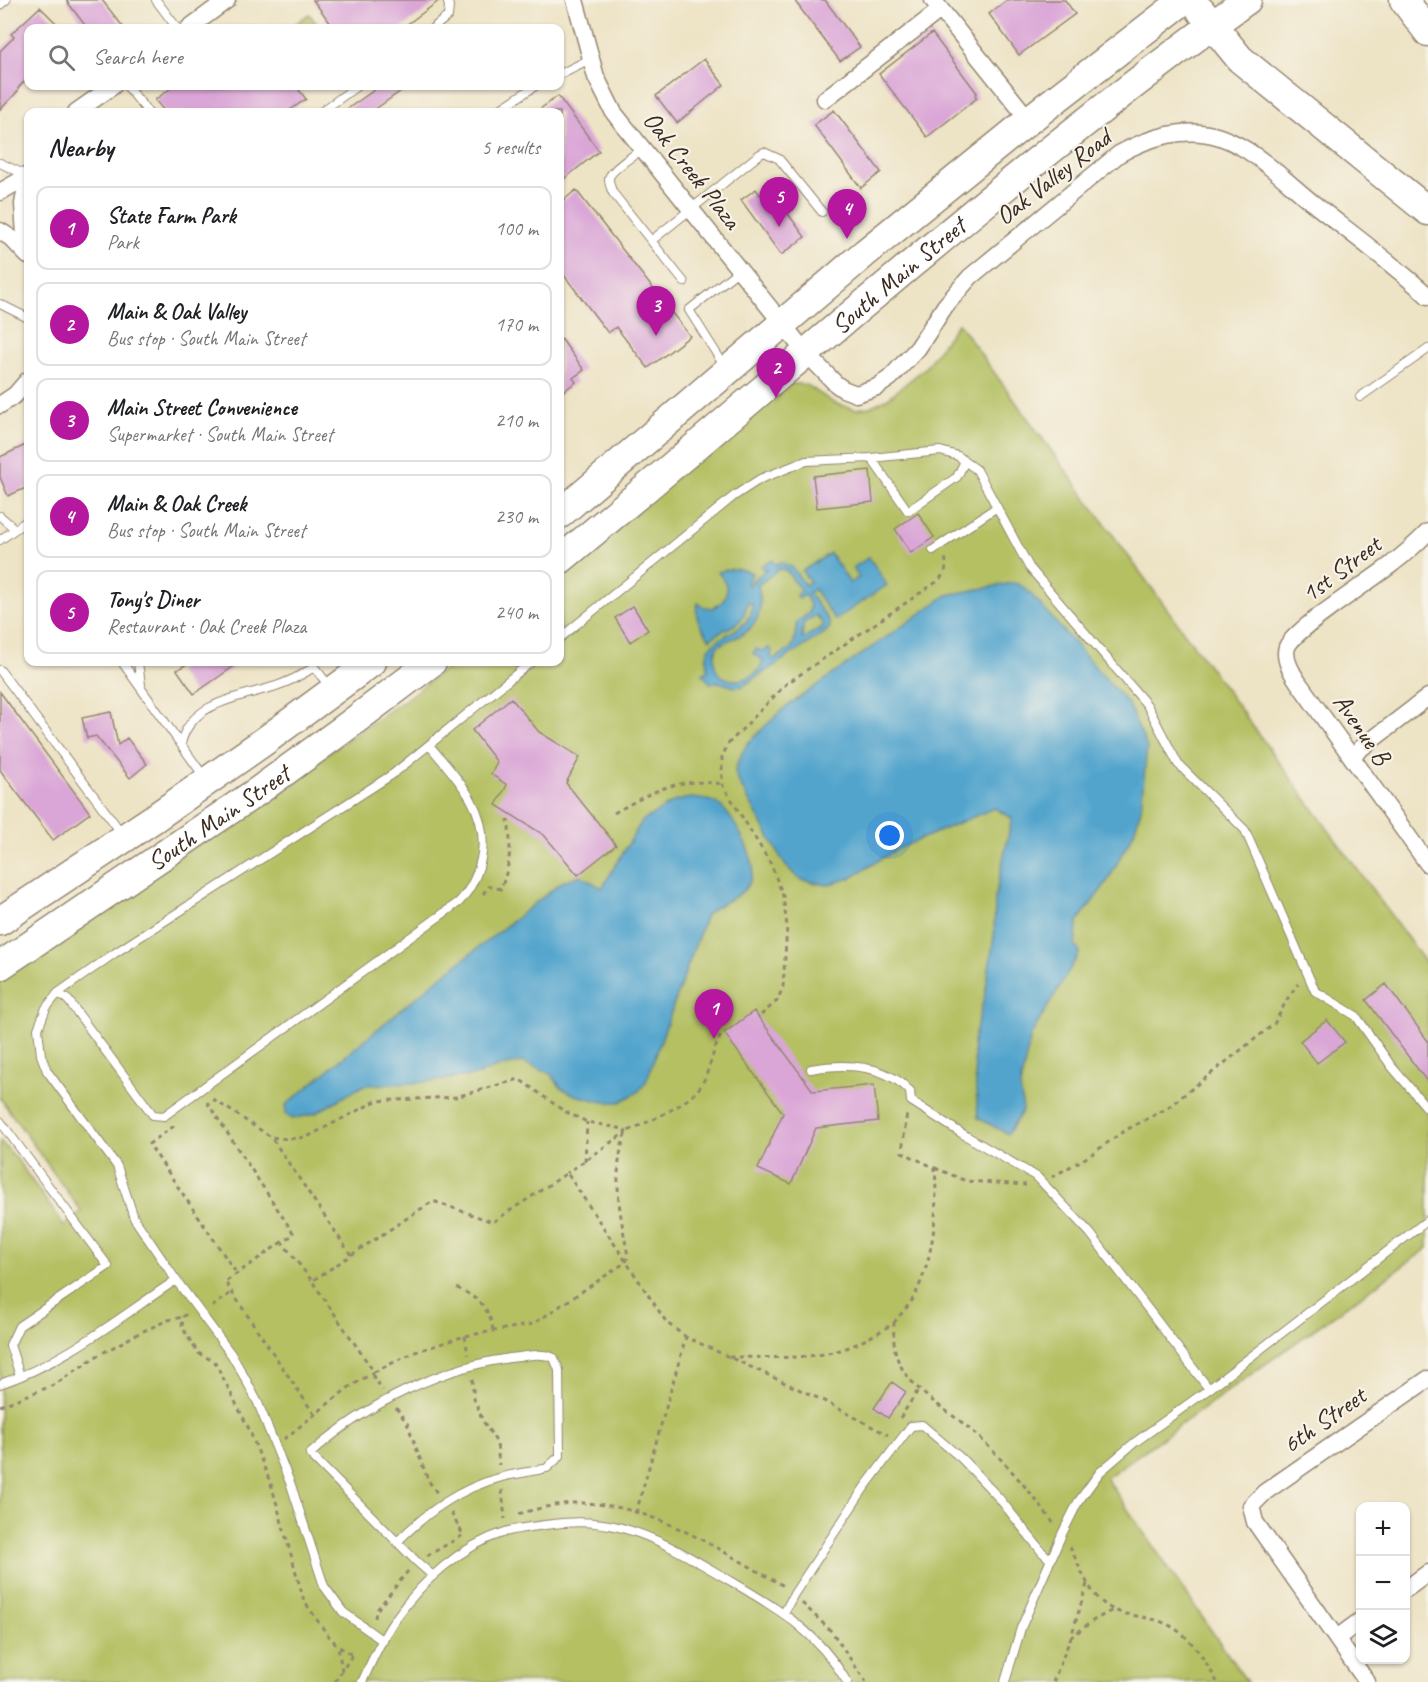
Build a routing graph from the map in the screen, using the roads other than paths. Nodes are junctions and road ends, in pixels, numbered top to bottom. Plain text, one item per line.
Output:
1 (6, 0) edge
2 (156, 0) edge
3 (227, 0) edge
4 (447, 0) edge
5 (574, 0) edge
6 (1157, 0) edge
7 (1184, 0) edge
8 (1193, 0) edge
9 (1247, 0) edge
10 (1404, 0) edge
11 (0, 5) edge
12 (937, 5) edge
13 (174, 24) edge
14 (194, 24) edge
15 (438, 24) edge
16 (1212, 26) junction
17 (1144, 32) junction
18 (1428, 32) edge
19 (592, 58) junction
20 (564, 72) edge
21 (107, 90) edge
22 (130, 90) edge
23 (351, 90) edge
24 (529, 90) edge
25 (825, 99) dead end
26 (82, 108) edge
27 (145, 108) edge
28 (327, 108) edge
29 (502, 108) edge
30 (1029, 120) junction
31 (643, 149) junction
32 (0, 163) edge
33 (24, 173) edge
34 (24, 177) edge
35 (0, 192) edge
36 (24, 198) edge
37 (691, 209) junction
38 (1428, 211) edge
39 (822, 212) dead end
40 (24, 217) edge
41 (0, 231) edge
42 (651, 241) junction
43 (24, 252) edge
44 (739, 270) junction
45 (684, 282) dead end
46 (1428, 296) edge
47 (0, 304) edge
48 (24, 316) edge
49 (782, 324) junction
50 (1428, 349) edge
51 (805, 352) junction
52 (728, 370) junction
53 (24, 385) edge
54 (1360, 397) dead end
55 (0, 405) edge
56 (871, 458) junction
57 (965, 461) junction
58 (997, 507) junction
59 (564, 511) edge
60 (0, 516) edge
61 (24, 523) edge
62 (15, 530) junction
63 (1428, 532) edge
64 (0, 540) edge
65 (937, 547) road end
66 (564, 557) edge
67 (564, 635) edge
68 (1287, 648) joint
69 (125, 666) edge
70 (138, 666) edge
71 (310, 666) edge
72 (314, 666) edge
73 (366, 666) edge
74 (385, 666) edge
75 (427, 666) edge
76 (526, 666) edge
77 (0, 670) edge
78 (400, 686) junction
79 (141, 687) junction
80 (333, 690) junction
81 (1428, 697) edge
82 (182, 744) junction
83 (429, 746) junction
84 (1351, 756) junction
85 (207, 781) junction
86 (125, 837) junction
87 (1426, 858) edge
88 (0, 921) edge
89 (0, 966) edge
90 (58, 993) junction
91 (811, 1070) dead end
92 (1428, 1109) edge
93 (0, 1121) edge
94 (1428, 1220) edge
95 (176, 1280) junction
96 (20, 1376) junction
97 (1428, 1379) edge
98 (0, 1384) edge
99 (1209, 1389) junction
100 (397, 1542) junction
101 (1051, 1560) junction
102 (1428, 1573) edge
103 (433, 1576) junction
104 (1410, 1586) edge
105 (784, 1613) junction
106 (1356, 1624) edge
107 (1337, 1638) junction
108 (383, 1641) junction
109 (362, 1682) edge
110 (847, 1682) edge
111 (1005, 1682) edge
112 (1367, 1682) edge

1 - 11 lane
2 - 13 lane
3 - 14 street
4 - 15 lane
5 - 19 street, Oak Creek Plaza
6 - 17 highway
7 - 17 highway, South Main Street
8 - 16 highway
9 - 16 highway, South Main Street
10 - 18 highway
12 - 25 street
12 - 30 street
16 - 38 highway
16 - 51 highway, South Main Street
17 - 30 highway, South Main Street
19 - 20 lane
19 - 31 street, Oak Creek Plaza
21 - 26 street
22 - 27 lane
23 - 28 lane
24 - 29 lane
30 - 49 highway, South Main Street
31 - 37 street, Oak Creek Plaza
31 - 42 lane
32 - 33 lane
34 - 35 street
36 - 40 street
37 - 39 lane
37 - 42 lane
37 - 44 street, Oak Creek Plaza
41 - 43 street
42 - 45 lane
44 - 49 street, Oak Creek Plaza
44 - 52 lane
46 - 51 street, Oak Valley Road
47 - 48 lane
49 - 51 street, Oak Creek Plaza
49 - 52 highway, South Main Street
50 - 54 lane
51 - 66 highway, South Main Street
52 - 59 highway, South Main Street
53 - 55 street
56 - 57 lane
56 - 57 lane
56 - 67 lane
57 - 58 lane
58 - 65 lane
58 - 92 lane
60 - 62 lane
61 - 62 lane
62 - 64 lane
63 - 68 street, 1st Street
68 - 84 street, Avenue B
69 - 79 lane
70 - 79 lane
71 - 82 lane
72 - 80 lane
73 - 80 highway, South Main Street
74 - 78 highway
75 - 78 highway, South Main Street
76 - 83 lane
77 - 86 lane
78 - 89 highway, South Main Street
79 - 82 lane
80 - 85 highway, South Main Street
81 - 84 street
82 - 85 lane
83 - 90 lane
83 - 90 lane
84 - 87 street, Avenue B
85 - 86 highway, South Main Street
86 - 88 highway, South Main Street
90 - 95 lane
91 - 99 lane
93 - 96 lane
94 - 99 lane
95 - 96 lane
95 - 108 lane
96 - 98 lane
97 - 107 street, 6th Street
99 - 101 lane
100 - 100 lane
100 - 103 lane
101 - 105 lane
101 - 111 lane
102 - 104 street
103 - 105 lane
103 - 108 lane
105 - 110 lane
106 - 107 street
107 - 112 street
108 - 109 lane

